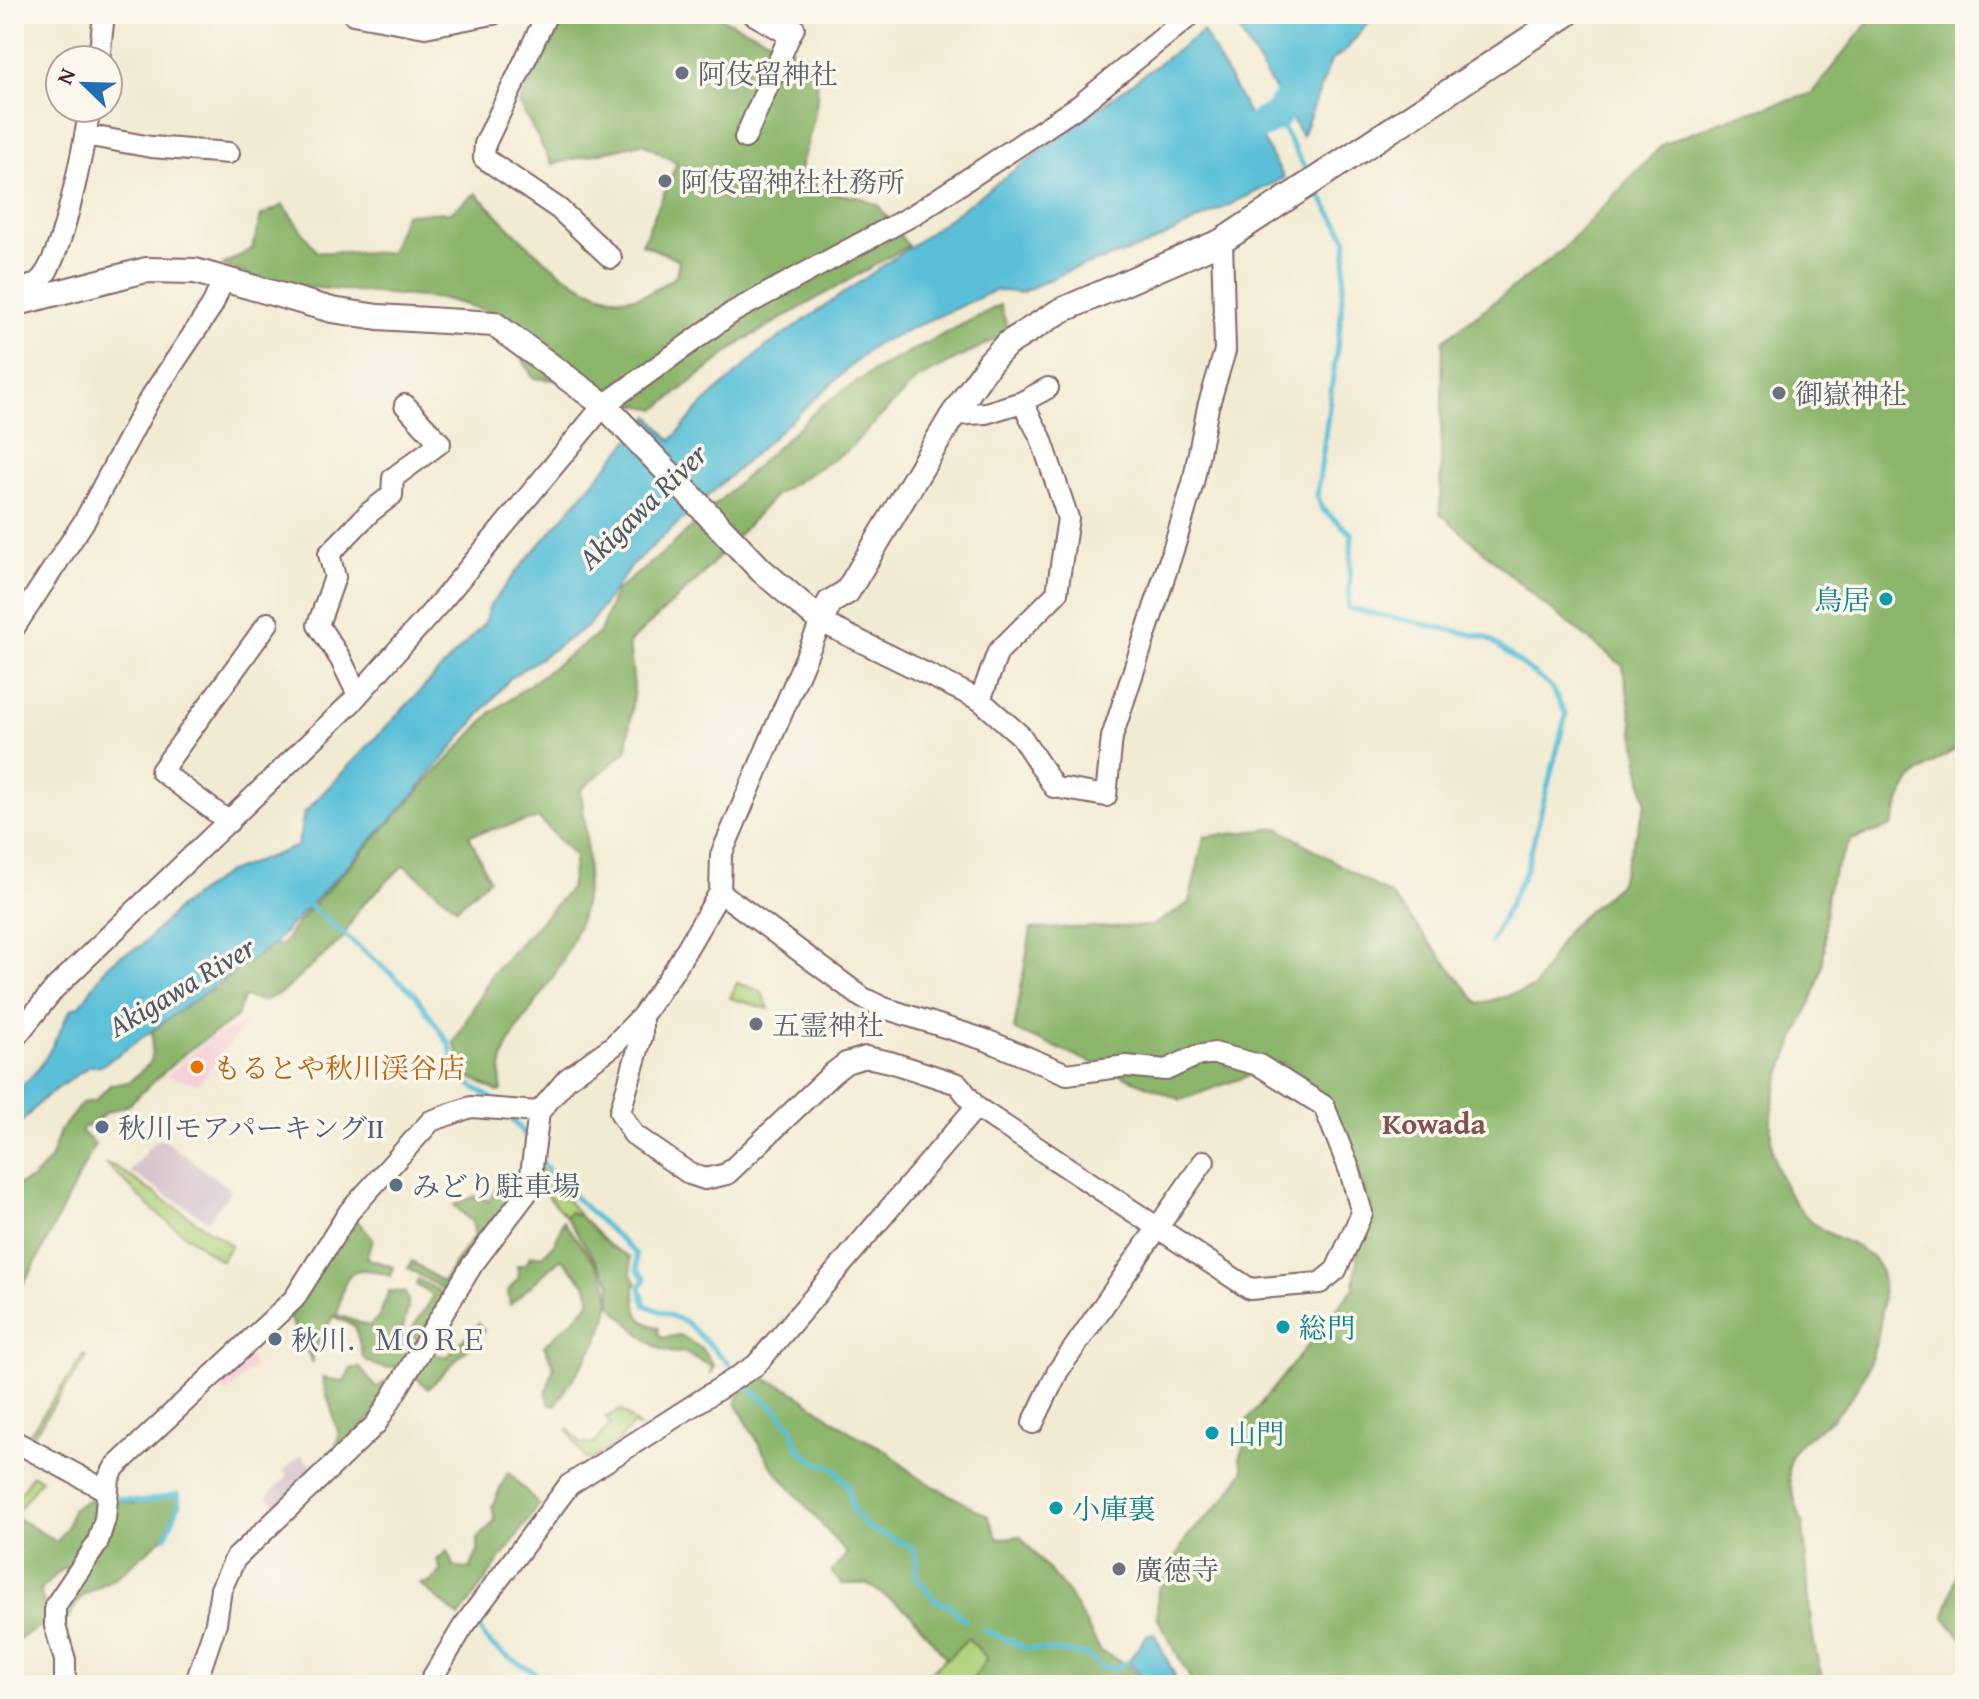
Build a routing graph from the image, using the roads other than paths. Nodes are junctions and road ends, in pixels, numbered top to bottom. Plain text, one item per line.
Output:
1 (104, 14) edge
2 (353, 14) edge
3 (493, 14) edge
4 (547, 14) edge
5 (753, 14) edge
6 (1192, 14) edge
7 (1567, 14) edge
8 (101, 44) edge
9 (87, 124) edge
10 (85, 135) junction
11 (745, 138) dead end
12 (229, 153) dead end
13 (1222, 241) junction
14 (611, 258) dead end
15 (223, 280) junction
16 (14, 291) edge
17 (14, 304) edge
18 (1048, 388) dead end
19 (1022, 402) junction
20 (405, 405) dead end
21 (608, 408) junction
22 (953, 415) junction
23 (268, 623) dead end
24 (14, 628) edge
25 (358, 695) junction
26 (980, 700) junction
27 (229, 822) junction
28 (720, 892) junction
29 (642, 1016) junction
30 (14, 1039) edge
31 (976, 1107) junction
32 (539, 1112) junction
33 (1204, 1161) dead end
34 (1156, 1228) junction
35 (1033, 1423) dead end
36 (14, 1441) edge
37 (107, 1491) junction
38 (65, 1685) edge
39 (195, 1685) edge
40 (428, 1685) edge

1 - 8 street
2 - 3 street
4 - 14 street
5 - 11 street
6 - 21 street
7 - 13 street
9 - 10 street
10 - 12 street
10 - 16 street
13 - 22 street
13 - 26 street
15 - 17 street
15 - 21 street
15 - 24 street
18 - 19 street
19 - 22 street
19 - 26 street
20 - 25 street
21 - 22 street
21 - 25 street
23 - 27 street
25 - 27 street
26 - 28 street
27 - 30 street
28 - 29 street
28 - 34 street
29 - 31 street
29 - 32 street
31 - 34 street
31 - 40 street
32 - 37 street
32 - 39 street
33 - 34 street
34 - 35 street
36 - 37 street
37 - 38 street

